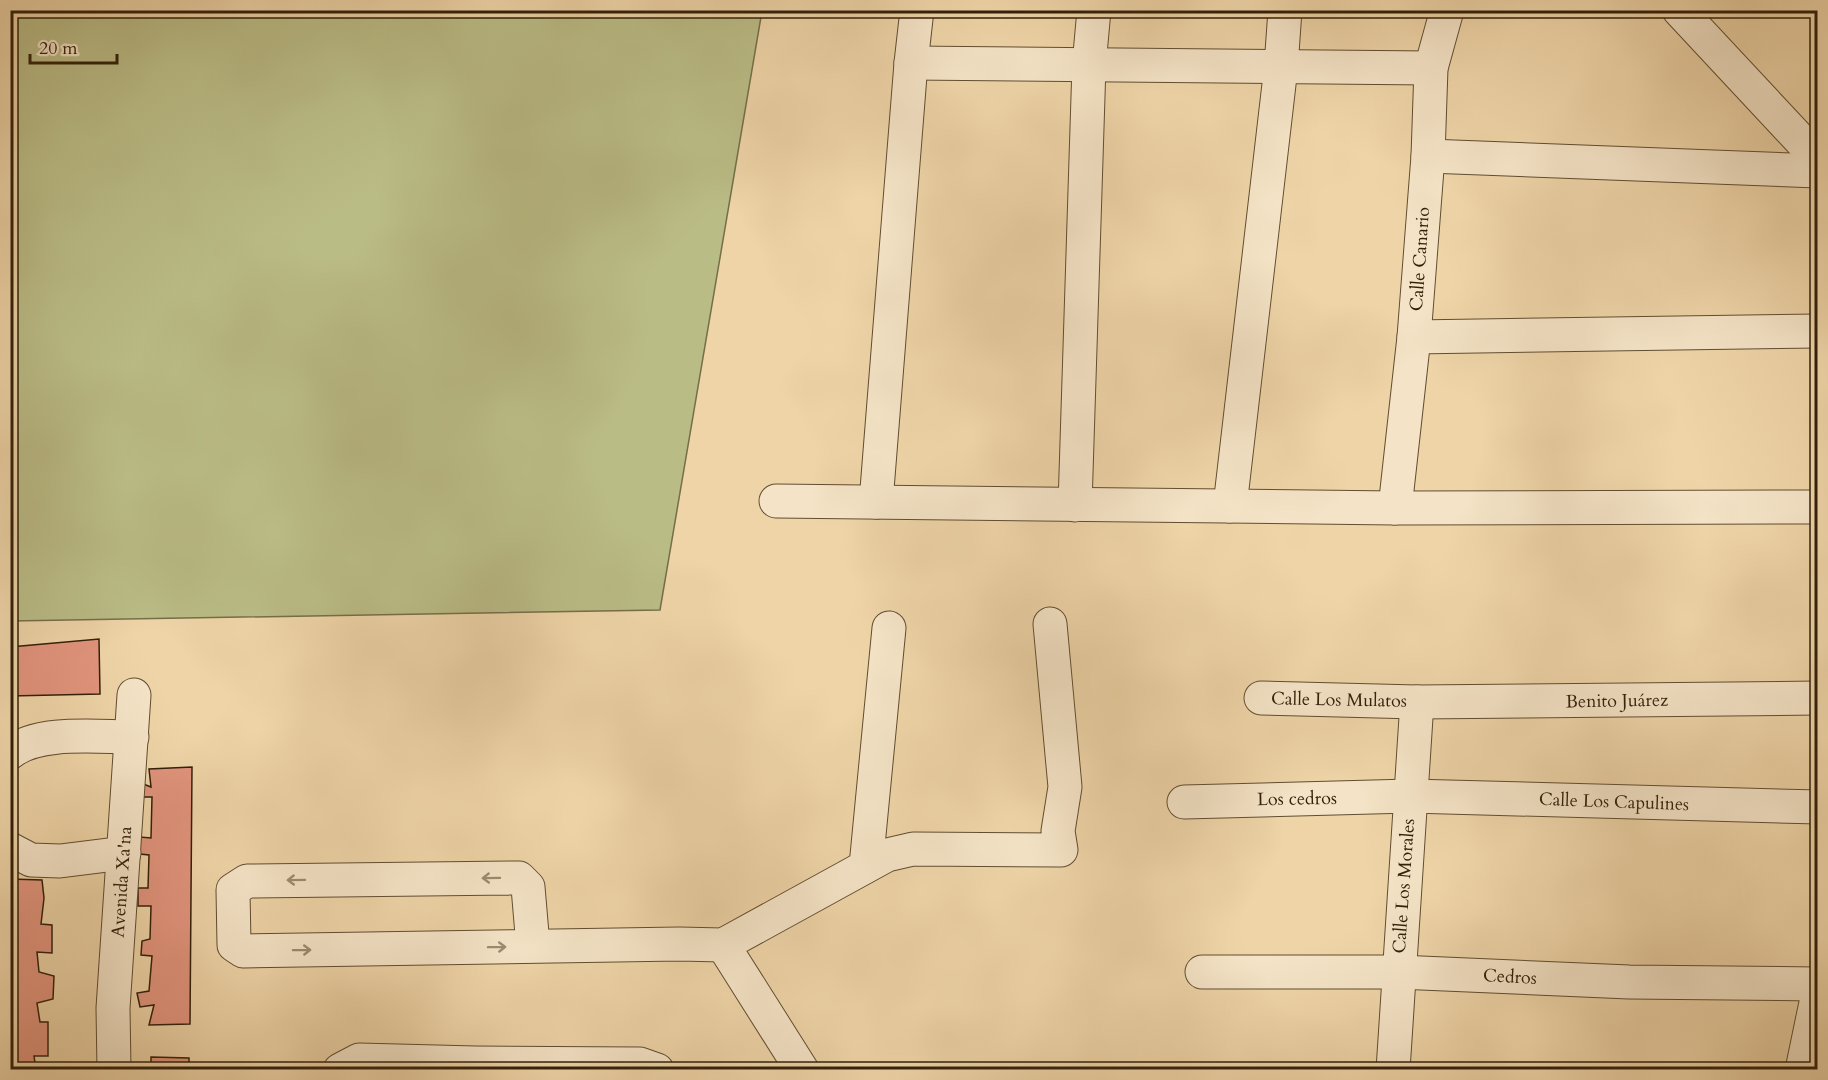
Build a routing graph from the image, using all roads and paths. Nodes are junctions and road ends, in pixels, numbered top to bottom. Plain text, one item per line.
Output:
1 (917, 10) edge
2 (1094, 10) edge
3 (1285, 10) edge
4 (1447, 10) edge
5 (1683, 12) edge
6 (911, 63) junction
7 (1089, 65) junction
8 (1281, 67) junction
9 (1431, 68) junction
10 (1428, 156) junction
11 (1818, 159) edge
12 (1818, 171) edge
13 (1818, 331) edge
14 (1414, 337) junction
15 (776, 501) dead end
16 (876, 502) junction
17 (1075, 505) junction
18 (1230, 506) junction
19 (1818, 507) edge
20 (1395, 508) junction
21 (1050, 624) dead end
22 (889, 628) dead end
23 (134, 695) dead end
24 (1261, 698) dead end
25 (1818, 698) edge
26 (1417, 702) junction
27 (132, 737) junction
28 (10, 753) edge
29 (1410, 796) junction
30 (1184, 802) dead end
31 (1818, 807) edge
32 (10, 849) edge
33 (124, 853) junction
34 (866, 866) junction
35 (723, 945) junction
36 (533, 946) junction
37 (1202, 972) dead end
38 (1398, 972) junction
39 (1818, 984) edge
40 (1818, 993) edge
41 (1808, 1056) edge
42 (475, 1066) edge
43 (114, 1070) edge
44 (340, 1070) edge
45 (657, 1070) edge
46 (802, 1070) edge
47 (1393, 1070) edge

1 - 6 street
2 - 7 street
3 - 8 street
4 - 9 street, Calle Canario
5 - 11 street
6 - 7 street
6 - 16 street
7 - 8 street
7 - 17 street
8 - 9 street
8 - 18 street
9 - 10 street, Calle Canario
10 - 12 street
10 - 14 street, Calle Canario
13 - 14 street
14 - 20 street, Calle Canario
15 - 16 street
16 - 17 street
17 - 18 street
18 - 20 street
19 - 20 street
21 - 34 street
22 - 34 street
23 - 27 street, Avenida Xa'na
24 - 26 street, Calle Los Mulatos
25 - 26 street, Benito Juárez
26 - 29 street, Calle Los Morales
27 - 28 street
27 - 33 street, Avenida Xa'na
29 - 30 street, Los cedros
29 - 31 street, Calle Los Capulines
29 - 38 street, Calle Los Morales
32 - 33 street
33 - 43 street, Avenida Xa'na
34 - 35 street
35 - 36 street
35 - 46 street
36 -> 36 street
37 - 38 street, Cedros
38 - 39 street, Cedros
38 - 47 street, Calle Los Morales
40 - 41 street
42 - 44 street
42 - 45 street

